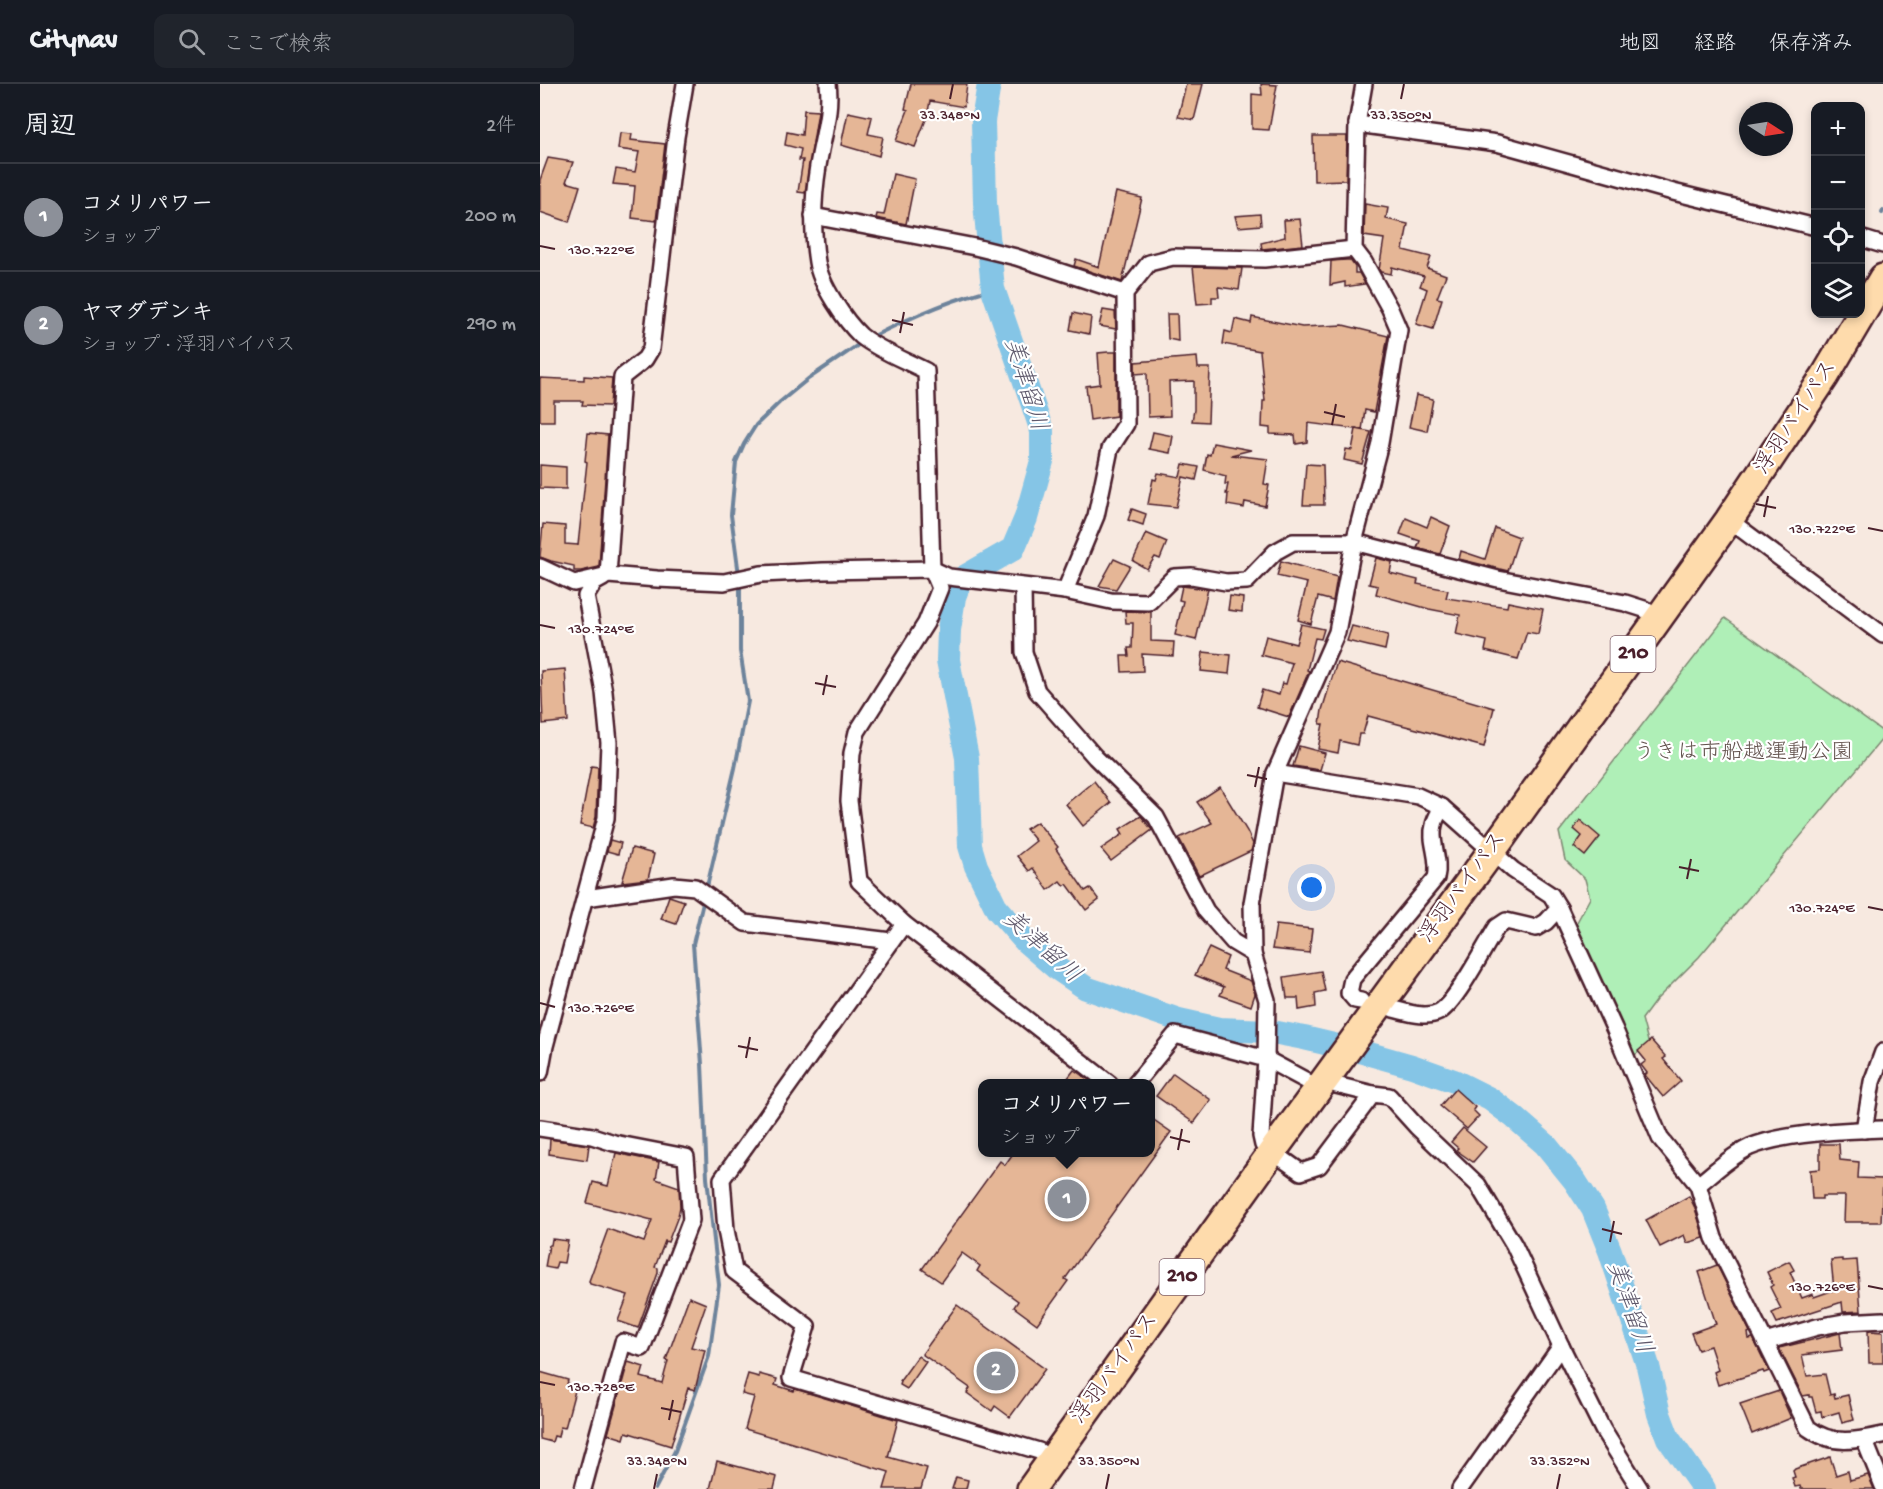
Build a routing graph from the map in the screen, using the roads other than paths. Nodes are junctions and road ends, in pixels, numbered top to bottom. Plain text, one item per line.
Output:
1 (685, 84) edge
2 (828, 84) edge
3 (1364, 84) edge
4 (1357, 124) junction
5 (813, 216) junction
6 (1811, 226) edge
7 (1865, 240) edge
8 (1883, 245) edge
9 (1354, 249) junction
10 (1883, 278) edge
11 (1125, 293) junction
12 (1729, 520) junction
13 (1354, 542) junction
14 (540, 567) edge
15 (932, 569) junction
16 (608, 575) junction
17 (1023, 587) junction
18 (1065, 591) junction
19 (1659, 618) junction
20 (1883, 635) edge
21 (1275, 773) junction
22 (1442, 807) junction
23 (1492, 851) junction
24 (586, 898) junction
25 (1559, 908) junction
26 (904, 924) junction
27 (891, 941) junction
28 (1254, 954) junction
29 (1393, 1009) dead end
30 (1364, 1011) junction
31 (543, 1045) edge
32 (1883, 1052) edge
33 (1266, 1059) junction
34 (540, 1073) edge
35 (1335, 1076) junction
36 (1105, 1079) edge
37 (1138, 1079) edge
38 (1305, 1080) dead end
39 (1373, 1094) junction
40 (540, 1128) edge
41 (1883, 1129) edge
42 (1864, 1130) junction
43 (1272, 1152) junction
44 (1698, 1185) junction
45 (1883, 1320) edge
46 (1765, 1342) junction
47 (1562, 1346) junction
48 (1883, 1435) edge
49 (1864, 1439) junction
50 (1051, 1460) junction
51 (1883, 1486) edge
52 (583, 1489) edge
53 (1031, 1489) edge
54 (1460, 1489) edge
55 (1641, 1489) edge

1 - 16 street
2 - 5 street
3 - 4 street
4 - 6 street
4 - 9 street
5 - 11 street
5 - 15 street
7 - 8 street
9 - 11 street
9 - 13 street
10 - 12 highway, 浮羽バイパス / 210
11 - 18 street
12 - 19 highway, 浮羽バイパス / 210
12 - 20 street
13 - 18 street
13 - 19 street
13 - 21 street
14 - 16 street
15 - 16 street
15 - 17 street
15 - 26 street
16 - 24 street
17 - 18 street
17 - 28 street
19 - 23 highway, 浮羽バイパス / 210
21 - 22 street
21 - 28 street
22 - 23 street
22 - 30 street
23 - 25 street
23 - 30 highway, 浮羽バイパス / 210
24 - 27 street
24 - 31 street
25 - 29 street
25 - 44 street
26 - 27 street
26 - 36 street
27 - 50 street
28 - 33 street
30 - 35 highway, 浮羽バイパス / 210
31 - 34 street
32 - 42 street
33 - 37 street
33 - 38 street
33 - 43 street
35 - 39 street
35 - 43 highway, 浮羽バイパス / 210
39 - 43 street
39 - 47 street
40 - 52 street
41 - 42 street
42 - 44 street
43 - 50 highway, 浮羽バイパス / 210
44 - 46 street
45 - 46 street
46 - 49 street
47 - 54 street
47 - 55 street
48 - 49 street
49 - 51 street
50 - 53 highway, 浮羽バイパス / 210

